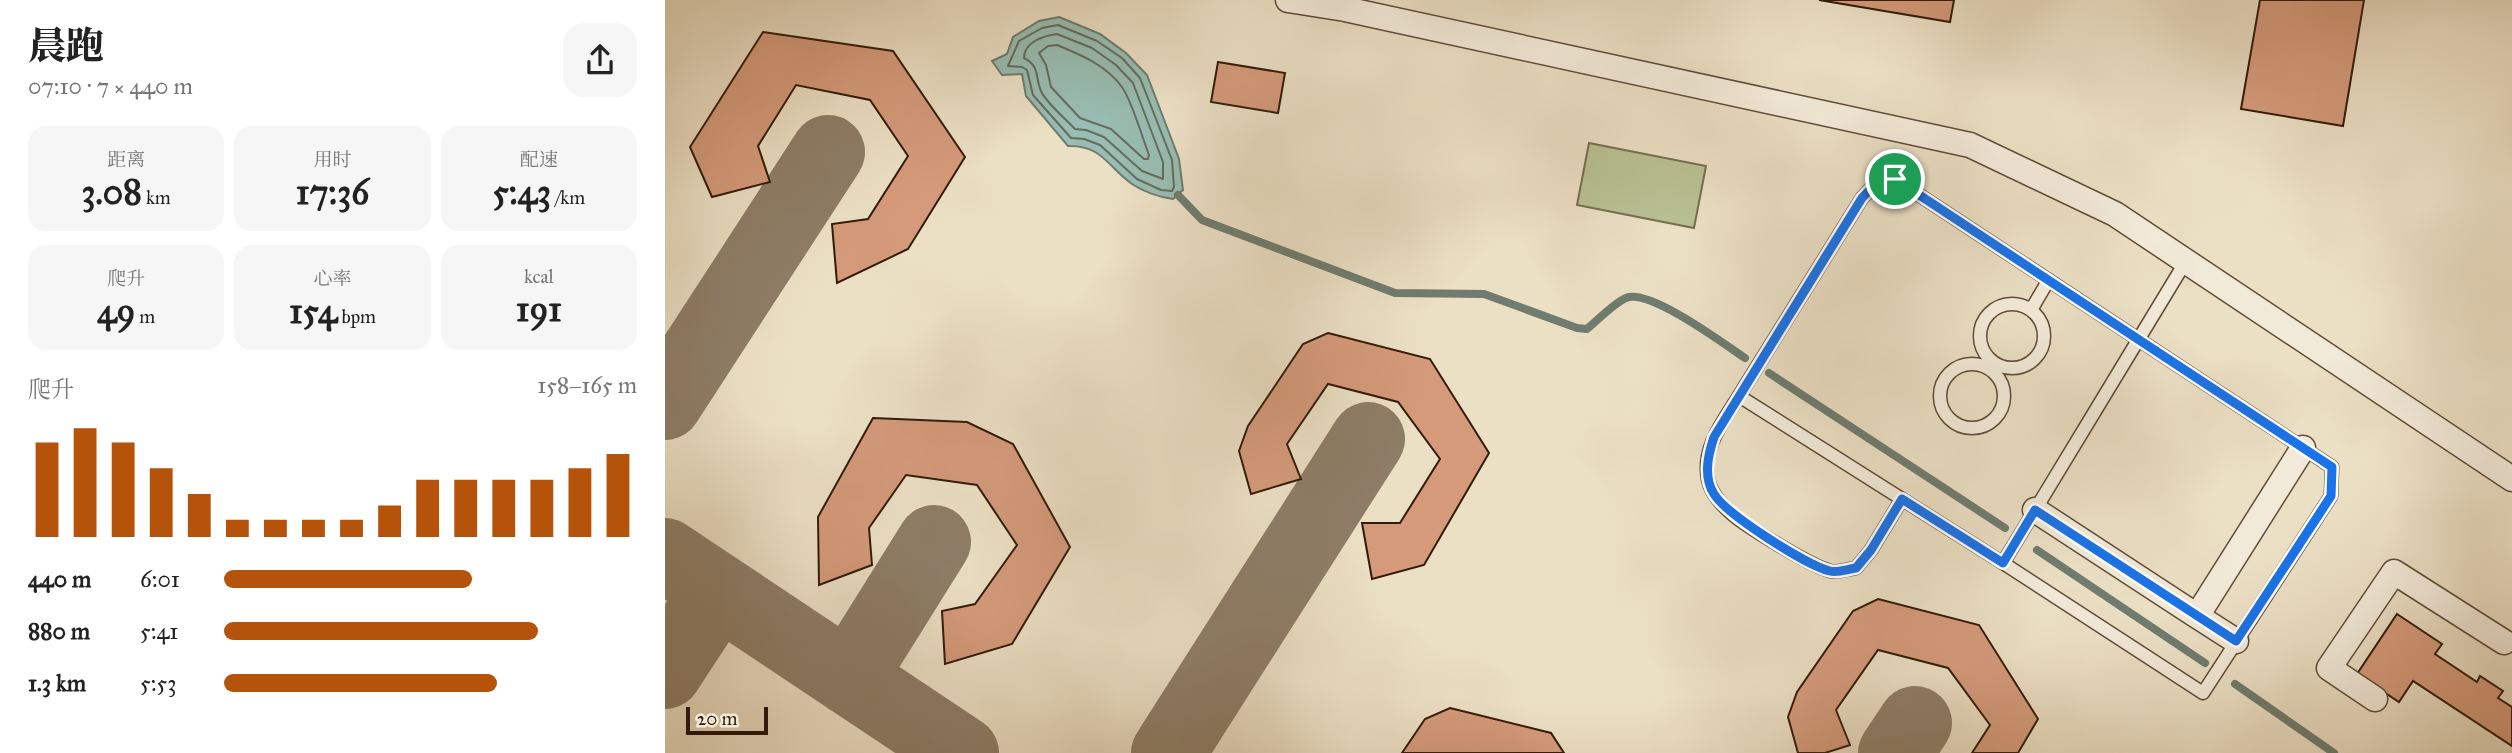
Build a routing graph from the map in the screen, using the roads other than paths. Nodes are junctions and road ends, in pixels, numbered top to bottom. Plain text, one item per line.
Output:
1 (1288, 0) edge
2 (2186, 261) junction
3 (2048, 281) junction
4 (2031, 310) junction
5 (2139, 338) junction
6 (1989, 363) junction
7 (1739, 396) junction
8 (2303, 448) junction
9 (2512, 479) edge
10 (1902, 499) junction
11 (2035, 510) junction
12 (2003, 563) junction
13 (2197, 616) junction
14 (2509, 640) edge
15 (2236, 641) junction
16 (2375, 699) dead end

1 - 2 street
2 - 5 lane
2 - 9 street
3 - 4 lane
3 - 5 lane
3 - 7 lane
4 - 6 lane
4 - 6 lane
5 - 8 lane
5 - 11 lane
6 - 6 lane
7 - 10 lane
7 - 10 lane
8 - 13 street
8 - 15 lane
10 - 12 lane
11 - 12 lane
11 - 13 street
12 - 15 lane
13 - 15 street
14 - 16 street

